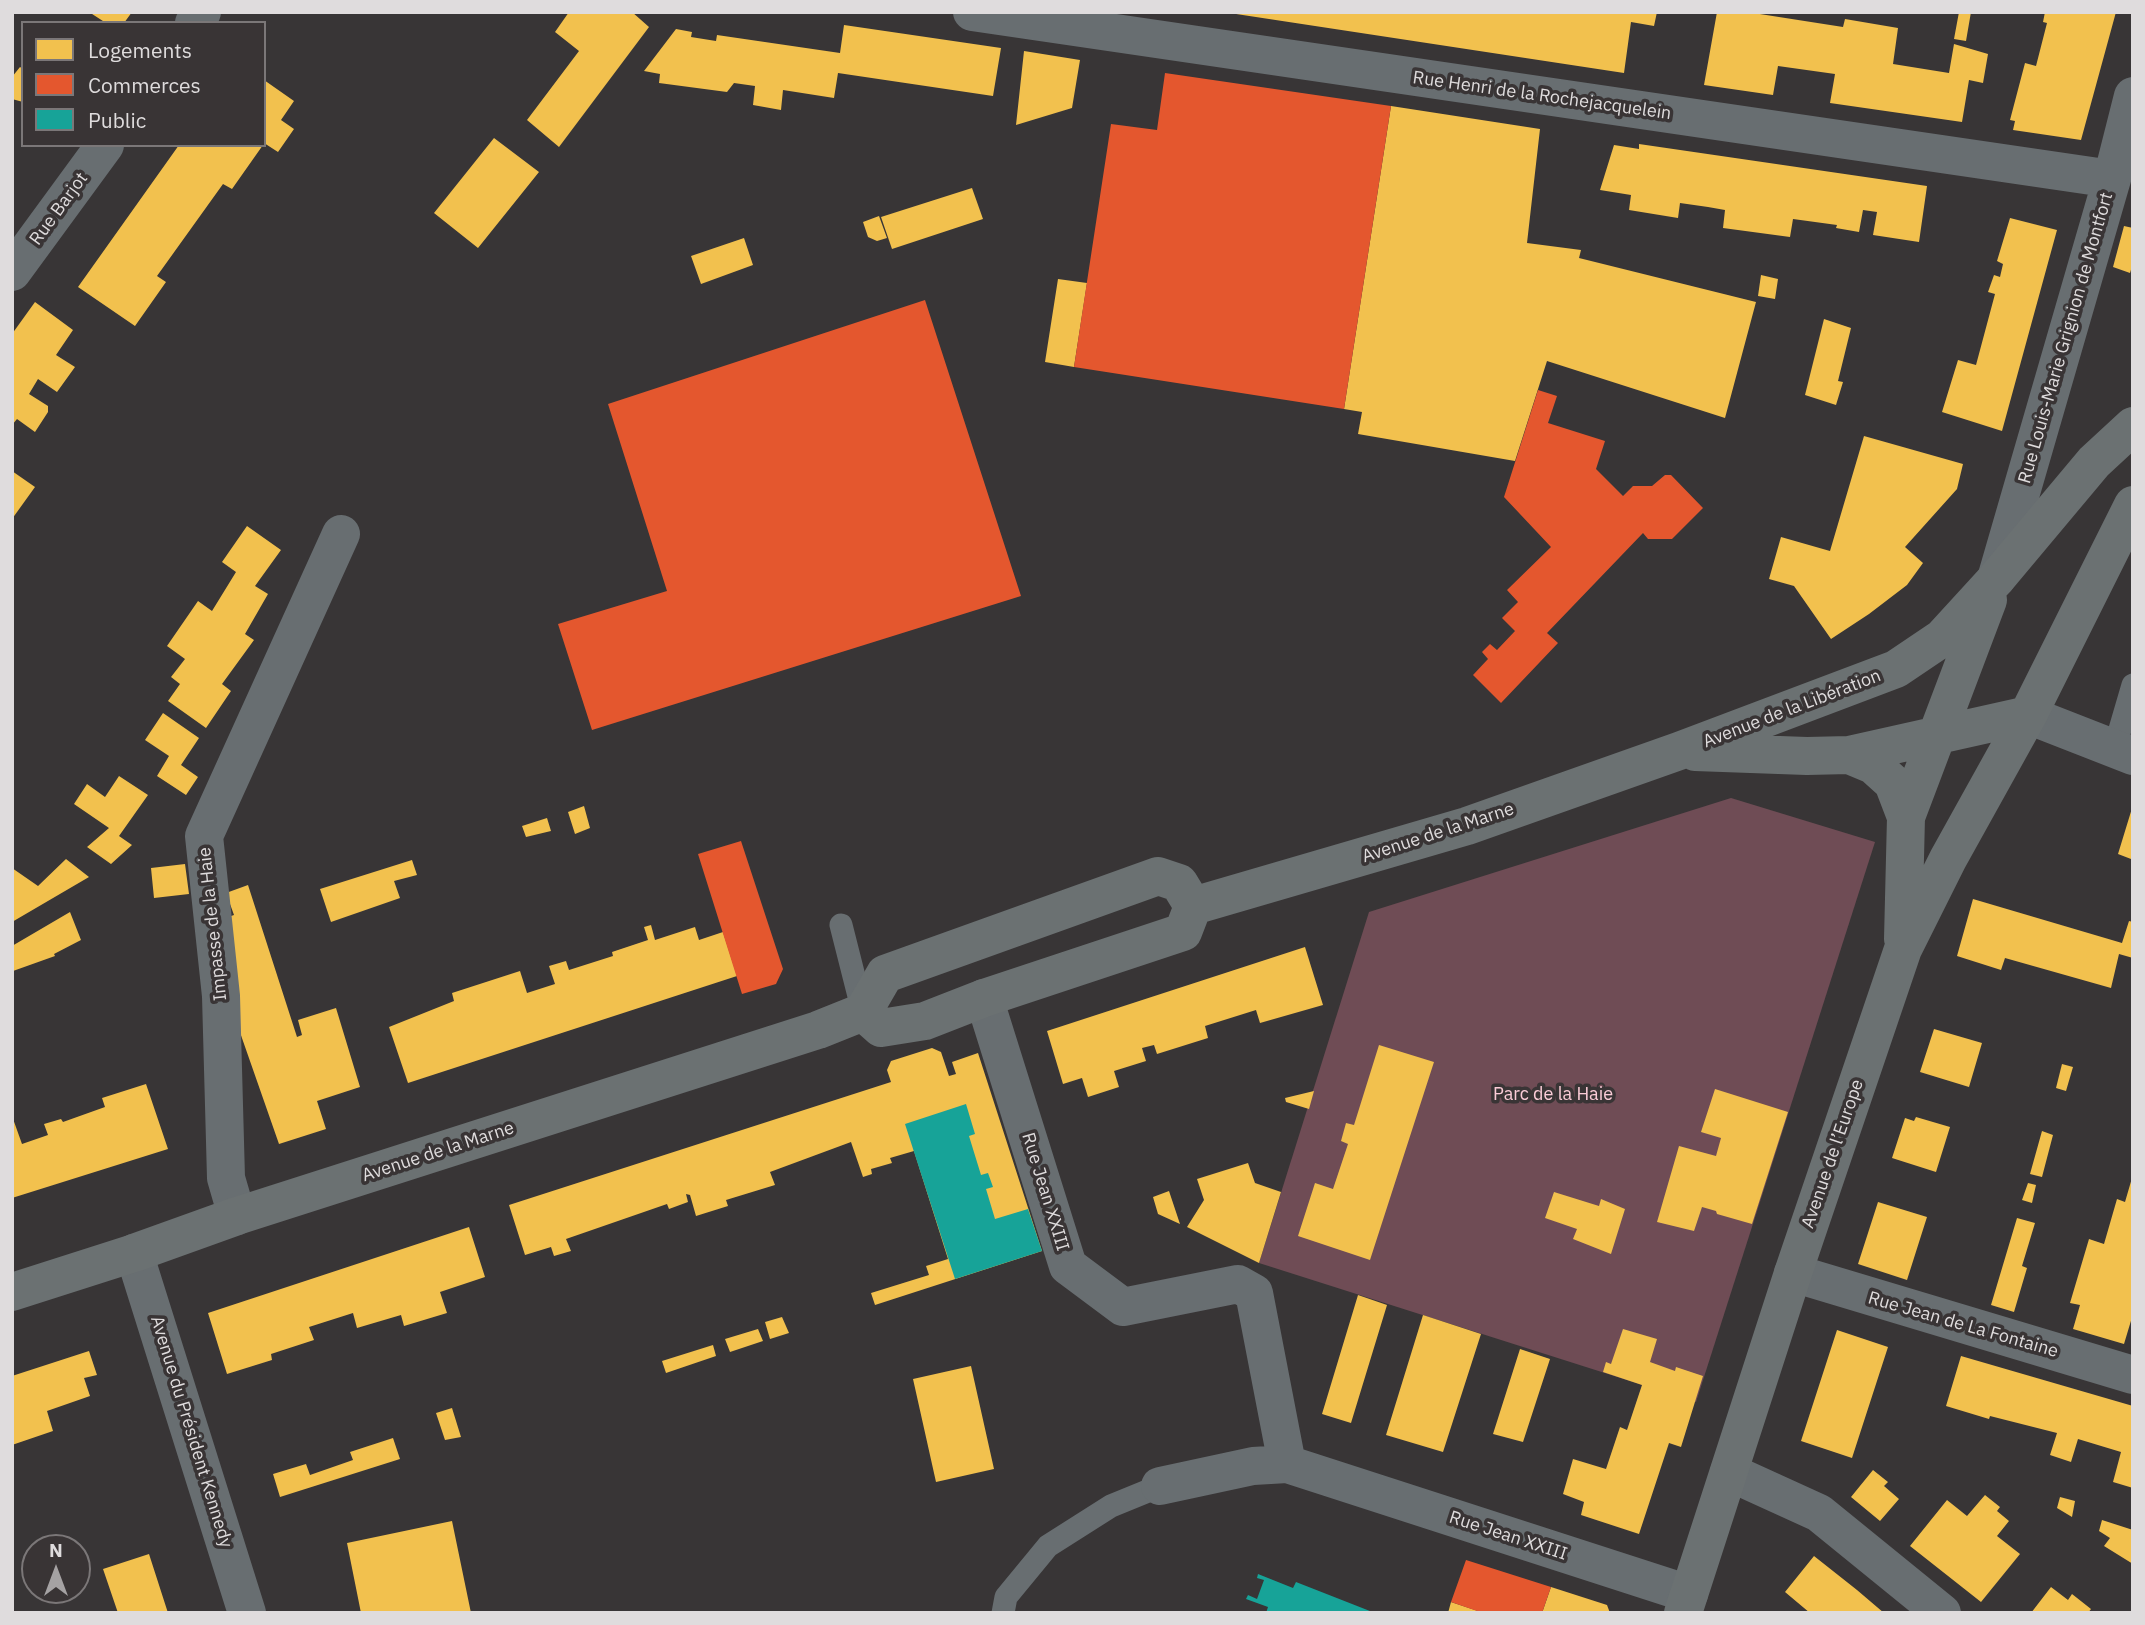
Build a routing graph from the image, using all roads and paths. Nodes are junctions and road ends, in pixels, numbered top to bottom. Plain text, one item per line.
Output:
1 (972, 12) edge
2 (2133, 96) edge
3 (104, 147) edge
4 (2112, 179) junction
5 (12, 272) edge
6 (2133, 426) edge
7 (2133, 505) edge
8 (341, 534) dead end
9 (1996, 579) junction
10 (2133, 685) edge
11 (2028, 715) junction
12 (1936, 736) junction
13 (1679, 751) junction
14 (2123, 753) edge
15 (1849, 755) junction
16 (1906, 817) junction
17 (1194, 906) junction
18 (841, 925) dead end
19 (1903, 949) junction
20 (984, 998) junction
21 (863, 1012) junction
22 (237, 1216) junction
23 (134, 1252) junction
24 (1793, 1273) junction
25 (12, 1292) edge
26 (2133, 1375) edge
27 (1287, 1464) junction
28 (1729, 1472) junction
29 (1160, 1486) joint
30 (1686, 1603) edge
31 (247, 1613) edge
32 (1003, 1613) edge
33 (1942, 1613) edge

1 - 4 street, Rue Henri de la Rochejacquelein
2 - 4 street, Rue Louis-Marie Grignion de Montfort
3 - 5 street, Rue Barjot
4 - 9 street, Rue Louis-Marie Grignion de Montfort
6 - 9 main road, Avenue de la Libération
7 - 11 main road
8 - 22 street, Impasse de la Haie
9 - 12 main road, Avenue de la Libération
9 - 13 main road, Avenue de la Libération
10 - 14 lane
11 - 12 main road, Avenue de la Libération
11 - 14 street
11 - 19 main road, Avenue de l’Europe
12 - 15 main road, Avenue de la Libération
12 - 16 main road, Avenue de la Libération
13 - 15 main road, Avenue de la Libération
13 - 17 main road, Avenue de la Marne
15 - 16 main road, Avenue de la Libération
16 - 19 main road, Avenue de la Libération
17 - 20 main road
17 - 21 main road
18 - 21 lane
19 - 24 main road, Avenue de l’Europe
20 - 21 main road
20 - 27 street, Rue Jean XXIII
21 - 22 main road, Avenue de la Marne
22 - 23 main road, Avenue de la Marne
23 - 25 main road, Avenue de la Marne
23 - 31 street, Avenue du Président Kennedy
24 - 26 street, Rue Jean de La Fontaine
24 - 28 main road, Avenue de l’Europe
27 - 29 street, Rue Jean XXIII
27 - 30 street, Rue Jean XXIII
28 - 30 main road, Avenue de l’Europe
28 - 33 street
29 - 32 lane

